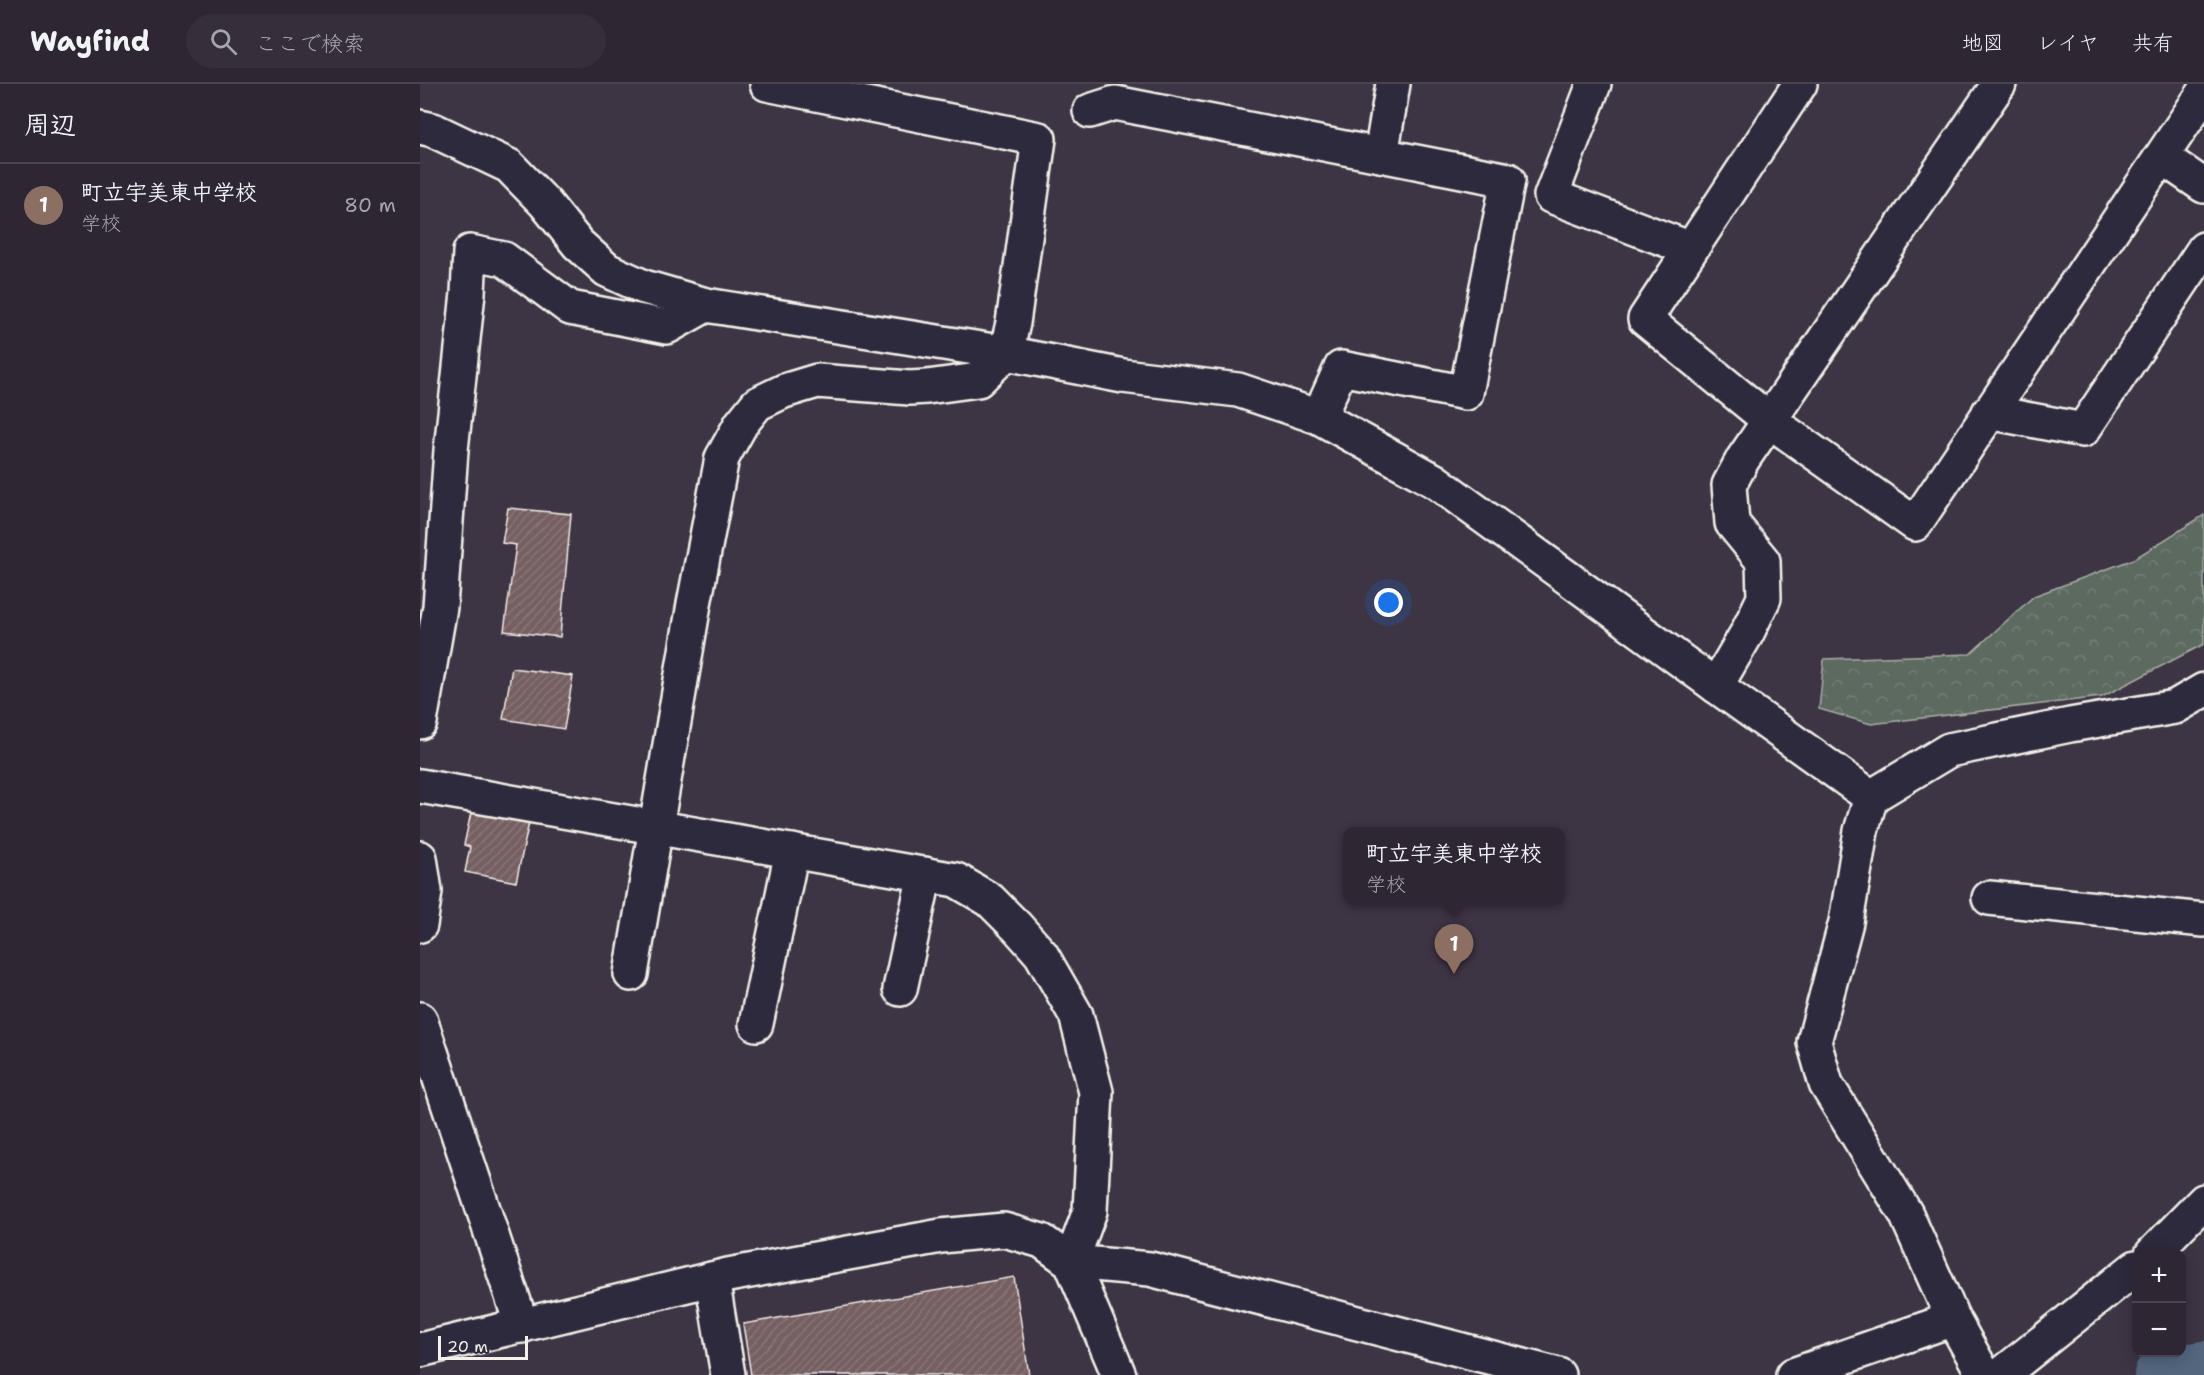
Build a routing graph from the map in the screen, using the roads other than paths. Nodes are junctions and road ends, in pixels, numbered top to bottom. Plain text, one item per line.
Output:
1 (767, 84) edge
2 (1393, 84) edge
3 (1594, 84) edge
4 (1800, 84) edge
5 (1999, 84) edge
6 (2204, 93) edge
7 (1090, 111) dead end
8 (420, 127) edge
9 (1381, 155) junction
10 (2162, 157) junction
11 (2204, 186) edge
12 (1691, 249) junction
13 (2204, 249) edge
14 (706, 305) junction
15 (1006, 353) junction
16 (1989, 412) junction
17 (1319, 417) junction
18 (1770, 421) junction
19 (1716, 686) junction
20 (2204, 690) edge
21 (420, 722) edge
22 (420, 786) edge
23 (1871, 797) junction
24 (656, 827) junction
25 (792, 851) junction
26 (420, 858) edge
27 (925, 874) junction
28 (1989, 898) dead end
29 (2204, 920) edge
30 (420, 926) edge
31 (631, 974) dead end
32 (900, 989) dead end
33 (420, 1019) edge
34 (756, 1024) dead end
35 (2204, 1202) edge
36 (2156, 1249) edge
37 (1071, 1262) junction
38 (2132, 1270) edge
39 (712, 1279) junction
40 (1953, 1319) junction
41 (522, 1326) junction
42 (420, 1350) edge
43 (728, 1375) edge
44 (1119, 1375) edge
45 (1558, 1375) edge
46 (1793, 1375) edge
47 (1984, 1375) edge
48 (2001, 1375) edge

1 - 15 street
2 - 9 street
3 - 12 street
4 - 12 street
5 - 18 street
6 - 10 street
7 - 9 street
8 - 14 street
9 - 17 street
10 - 11 street
10 - 16 street
12 - 18 street
13 - 16 street
14 - 15 street
14 - 21 street
15 - 17 street
15 - 24 street
16 - 18 street
17 - 19 street
18 - 19 street
19 - 23 street
20 - 23 street
22 - 24 street
23 - 40 street
24 - 25 street
24 - 31 street
25 - 27 street
25 - 34 street
26 - 30 street
27 - 32 street
27 - 37 street
28 - 29 street
33 - 41 street
35 - 36 street
37 - 39 street
37 - 44 street
37 - 45 street
38 - 48 street
39 - 41 street
39 - 43 street
40 - 46 street
40 - 47 street
41 - 42 street

